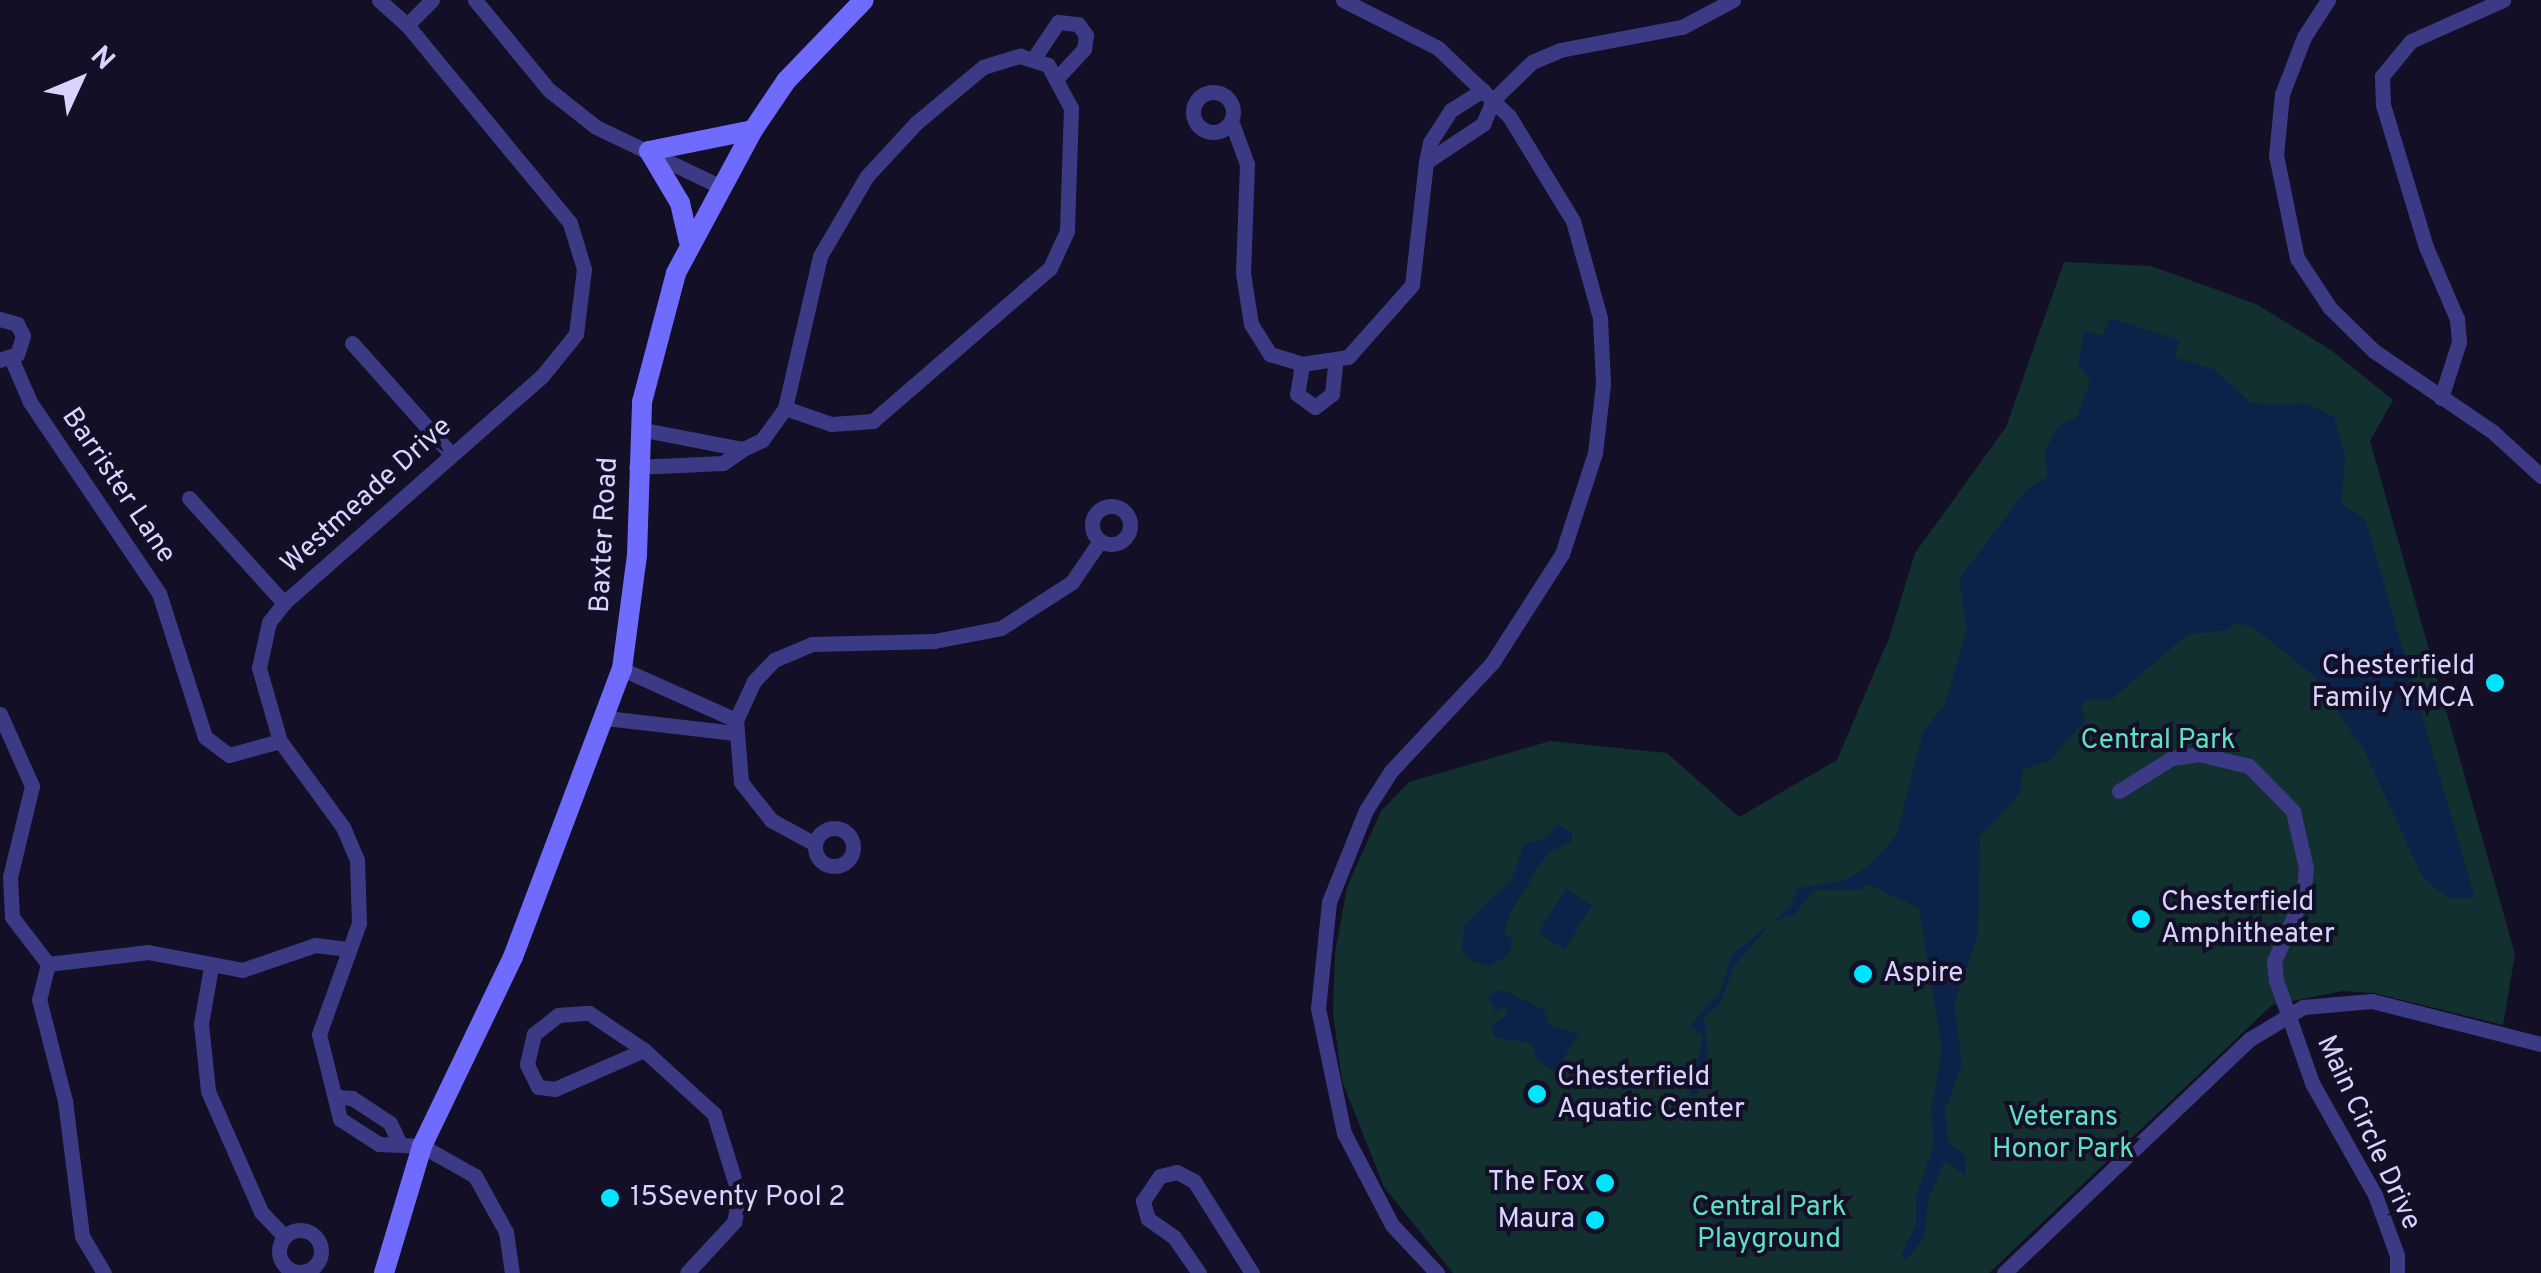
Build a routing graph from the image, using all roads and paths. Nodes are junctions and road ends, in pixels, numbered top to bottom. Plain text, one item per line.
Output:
1 (380, 0) edge
2 (432, 0) edge
3 (476, 0) edge
4 (864, 0) edge
5 (1344, 0) edge
6 (1732, 0) edge
7 (2328, 0) edge
8 (2503, 0) edge
9 (407, 25) junction
10 (1034, 58) junction
11 (1059, 76) junction
12 (1488, 95) junction
13 (1233, 126) dead end
14 (752, 130) junction
15 (649, 151) junction
16 (1426, 162) junction
17 (719, 186) junction
18 (689, 241) junction
19 (0, 318) edge
20 (352, 343) dead end
21 (6, 359) edge
22 (1302, 364) junction
23 (1334, 364) junction
24 (2441, 398) junction
25 (785, 408) junction
26 (639, 429) junction
27 (743, 450) junction
28 (451, 454) junction
29 (636, 467) junction
30 (2541, 476) edge
31 (189, 498) dead end
32 (1100, 541) dead end
33 (284, 603) junction
34 (622, 668) junction
35 (0, 714) edge
36 (606, 718) junction
37 (736, 726) junction
38 (280, 741) junction
39 (2119, 791) dead end
40 (815, 844) dead end
41 (349, 949) junction
42 (48, 964) junction
43 (211, 967) junction
44 (2288, 1014) junction
45 (2541, 1044) edge
46 (644, 1050) junction
47 (337, 1097) junction
48 (399, 1142) junction
49 (422, 1146) junction
50 (284, 1236) dead end
51 (104, 1273) edge
52 (384, 1273) edge
53 (512, 1273) edge
54 (687, 1273) edge
55 (1198, 1273) edge
56 (1252, 1273) edge
57 (1437, 1273) edge
58 (2004, 1273) edge
59 (2397, 1273) edge

1 - 9 street, Westmeade Drive
2 - 9 street
3 - 15 street
4 - 14 main road, Baxter Road
5 - 12 street
6 - 12 street
7 - 24 street
8 - 24 street
9 - 28 street, Westmeade Drive
10 - 11 street
10 - 11 street
10 - 25 street
11 - 25 street
12 - 16 street
12 - 16 street
12 - 57 street
13 - 22 street
14 - 15 main road
14 - 17 main road, Baxter Road
15 - 17 street
15 - 18 main road
16 - 23 street
17 - 18 main road, Baxter Road
18 - 26 main road, Baxter Road
19 - 21 street, Barrister Lane
20 - 28 street
21 - 38 street, Barrister Lane
22 - 23 street
22 - 23 street
24 - 30 street
25 - 27 street
26 - 27 street
26 - 29 main road, Baxter Road
27 - 29 street
28 - 33 street, Westmeade Drive
29 - 34 main road, Baxter Road
31 - 33 street
32 - 37 street
33 - 38 street, Westmeade Drive
34 - 36 main road, Baxter Road
34 - 37 street
35 - 42 street
36 - 37 street
36 - 49 main road, Baxter Road
37 - 40 street
38 - 41 street, Westmeade Drive
39 - 44 street, Main Circle Drive
41 - 43 street
41 - 47 street, Westmeade Drive
42 - 43 street
42 - 51 street
43 - 50 street
44 - 45 street
44 - 58 street
44 - 59 street, Main Circle Drive
46 - 46 street
46 - 54 street
47 - 48 street
47 - 48 street, Westmeade Drive
48 - 49 street, Westmeade Drive
49 - 52 main road, Baxter Road
49 - 53 street, Westmeade Drive
55 - 56 street

